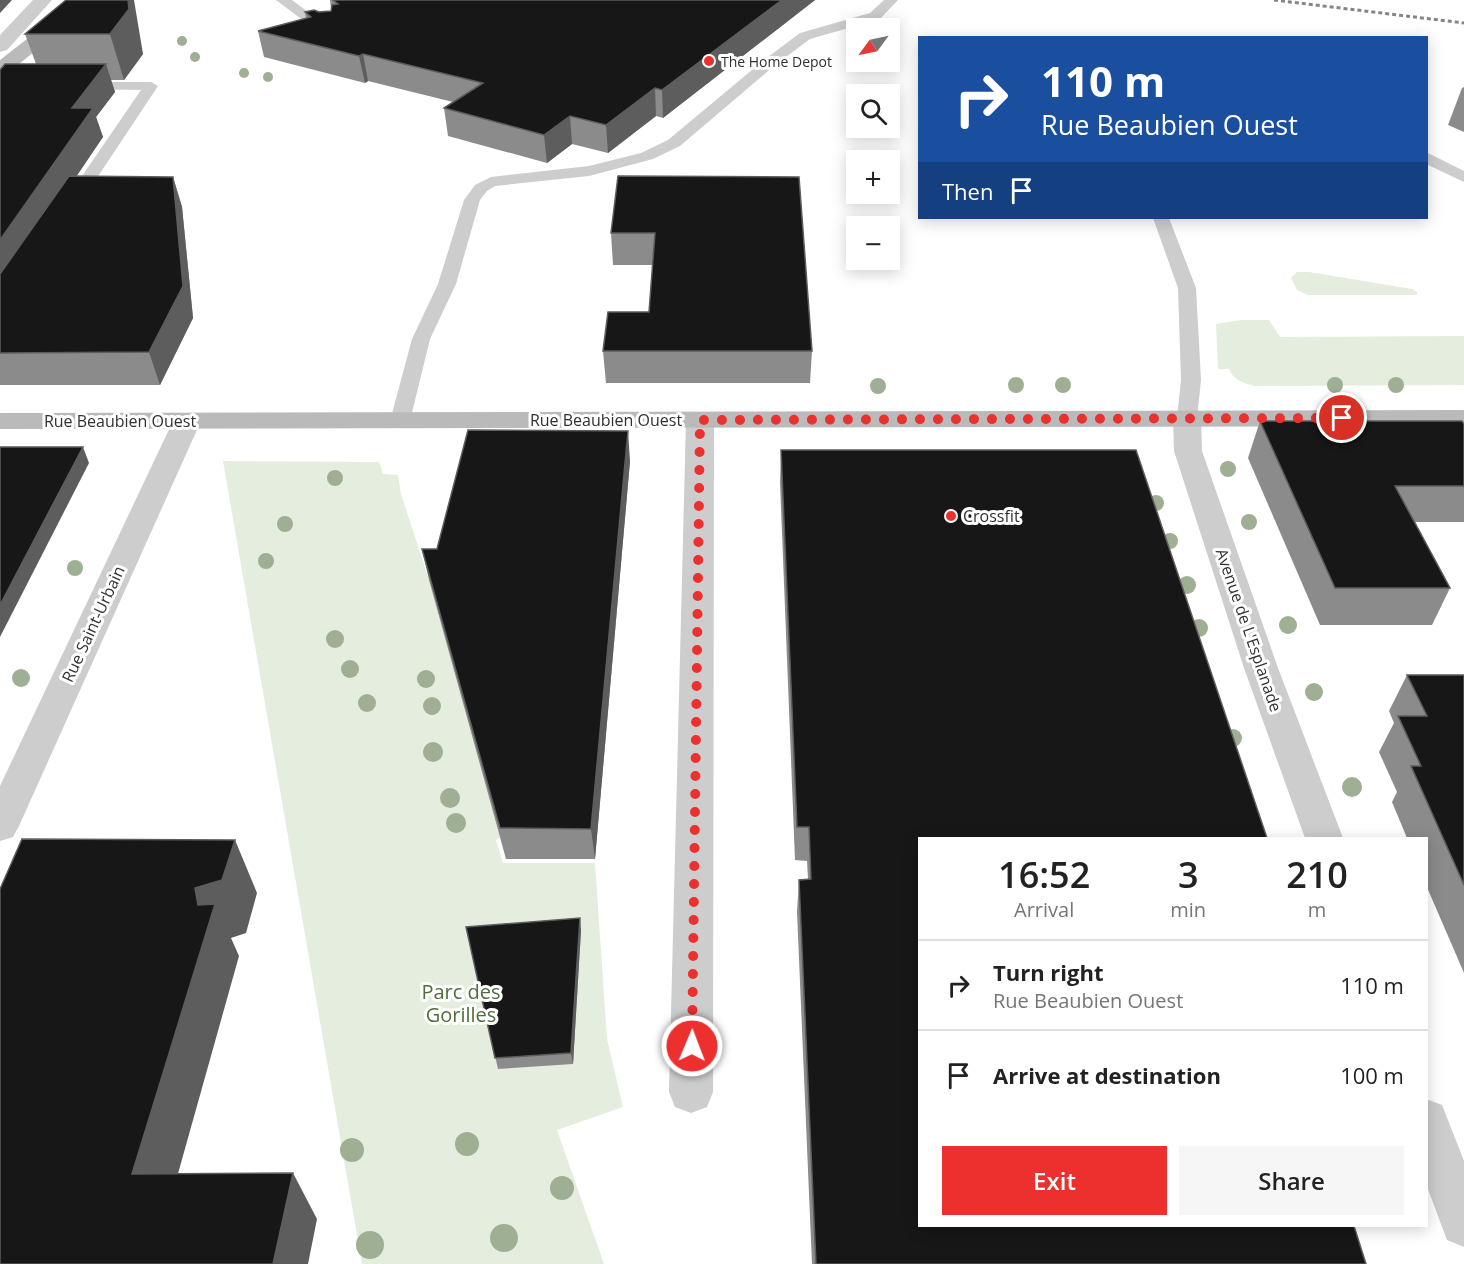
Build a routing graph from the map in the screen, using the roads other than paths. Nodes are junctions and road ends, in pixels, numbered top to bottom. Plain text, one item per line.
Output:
1 (44, 0) edge
2 (88, 0) edge
3 (283, 0) edge
4 (891, 0) edge
5 (329, 33) edge
6 (0, 46) edge
7 (0, 70) edge
8 (59, 86) edge
9 (1428, 159) edge
10 (1464, 177) edge
11 (1161, 219) edge
12 (59, 221) edge
13 (1187, 418) junction
14 (1434, 418) junction
15 (1464, 418) edge
16 (700, 420) junction
17 (0, 421) edge
18 (187, 421) junction
19 (400, 421) junction
20 (1449, 442) edge
21 (0, 826) edge
22 (1324, 837) edge
23 (691, 1092) dead end
24 (1428, 1125) edge
25 (1464, 1223) edge

1 - 6 street
2 - 7 street
3 - 5 lane
4 - 19 lane
8 - 12 lane
9 - 10 lane
11 - 13 lane
13 - 14 street, Rue Beaubien Ouest
13 - 16 street, Rue Beaubien Ouest
13 - 22 street, Avenue de L'Esplanade
14 - 15 street, Rue Beaubien Ouest
14 - 20 lane
16 - 19 street, Rue Beaubien Ouest
16 - 23 street
17 - 18 street, Rue Beaubien Ouest
18 - 19 street, Rue Beaubien Ouest
18 - 21 street, Rue Saint-Urbain
24 - 25 street

